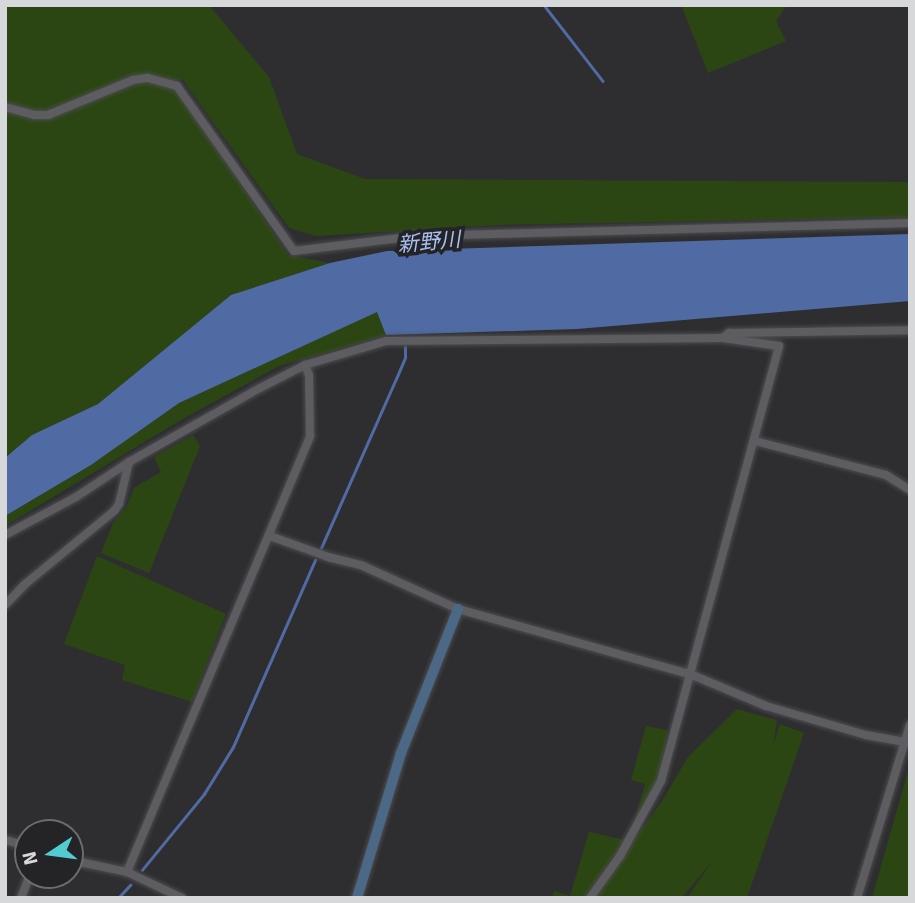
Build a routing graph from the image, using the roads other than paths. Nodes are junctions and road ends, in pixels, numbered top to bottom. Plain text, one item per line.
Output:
1 (5, 107) edge
2 (910, 223) edge
3 (910, 330) edge
4 (723, 338) junction
5 (305, 365) junction
6 (755, 441) junction
7 (130, 462) junction
8 (910, 491) edge
9 (5, 535) edge
10 (270, 536) junction
11 (5, 605) edge
12 (458, 609) junction
13 (690, 674) junction
14 (910, 725) edge
15 (907, 742) edge
16 (84, 863) edge
17 (127, 872) junction
18 (182, 898) edge
19 (357, 898) edge
20 (590, 898) edge
21 (857, 898) edge

1 - 2 street
3 - 4 street
4 - 5 street
4 - 6 street
5 - 7 street
5 - 10 street
6 - 8 street
6 - 13 street
7 - 9 street
7 - 11 street
10 - 12 street
10 - 17 street
12 - 13 street
12 - 19 street
13 - 15 street
13 - 20 street
14 - 15 street
15 - 21 street
16 - 17 street
17 - 18 street

